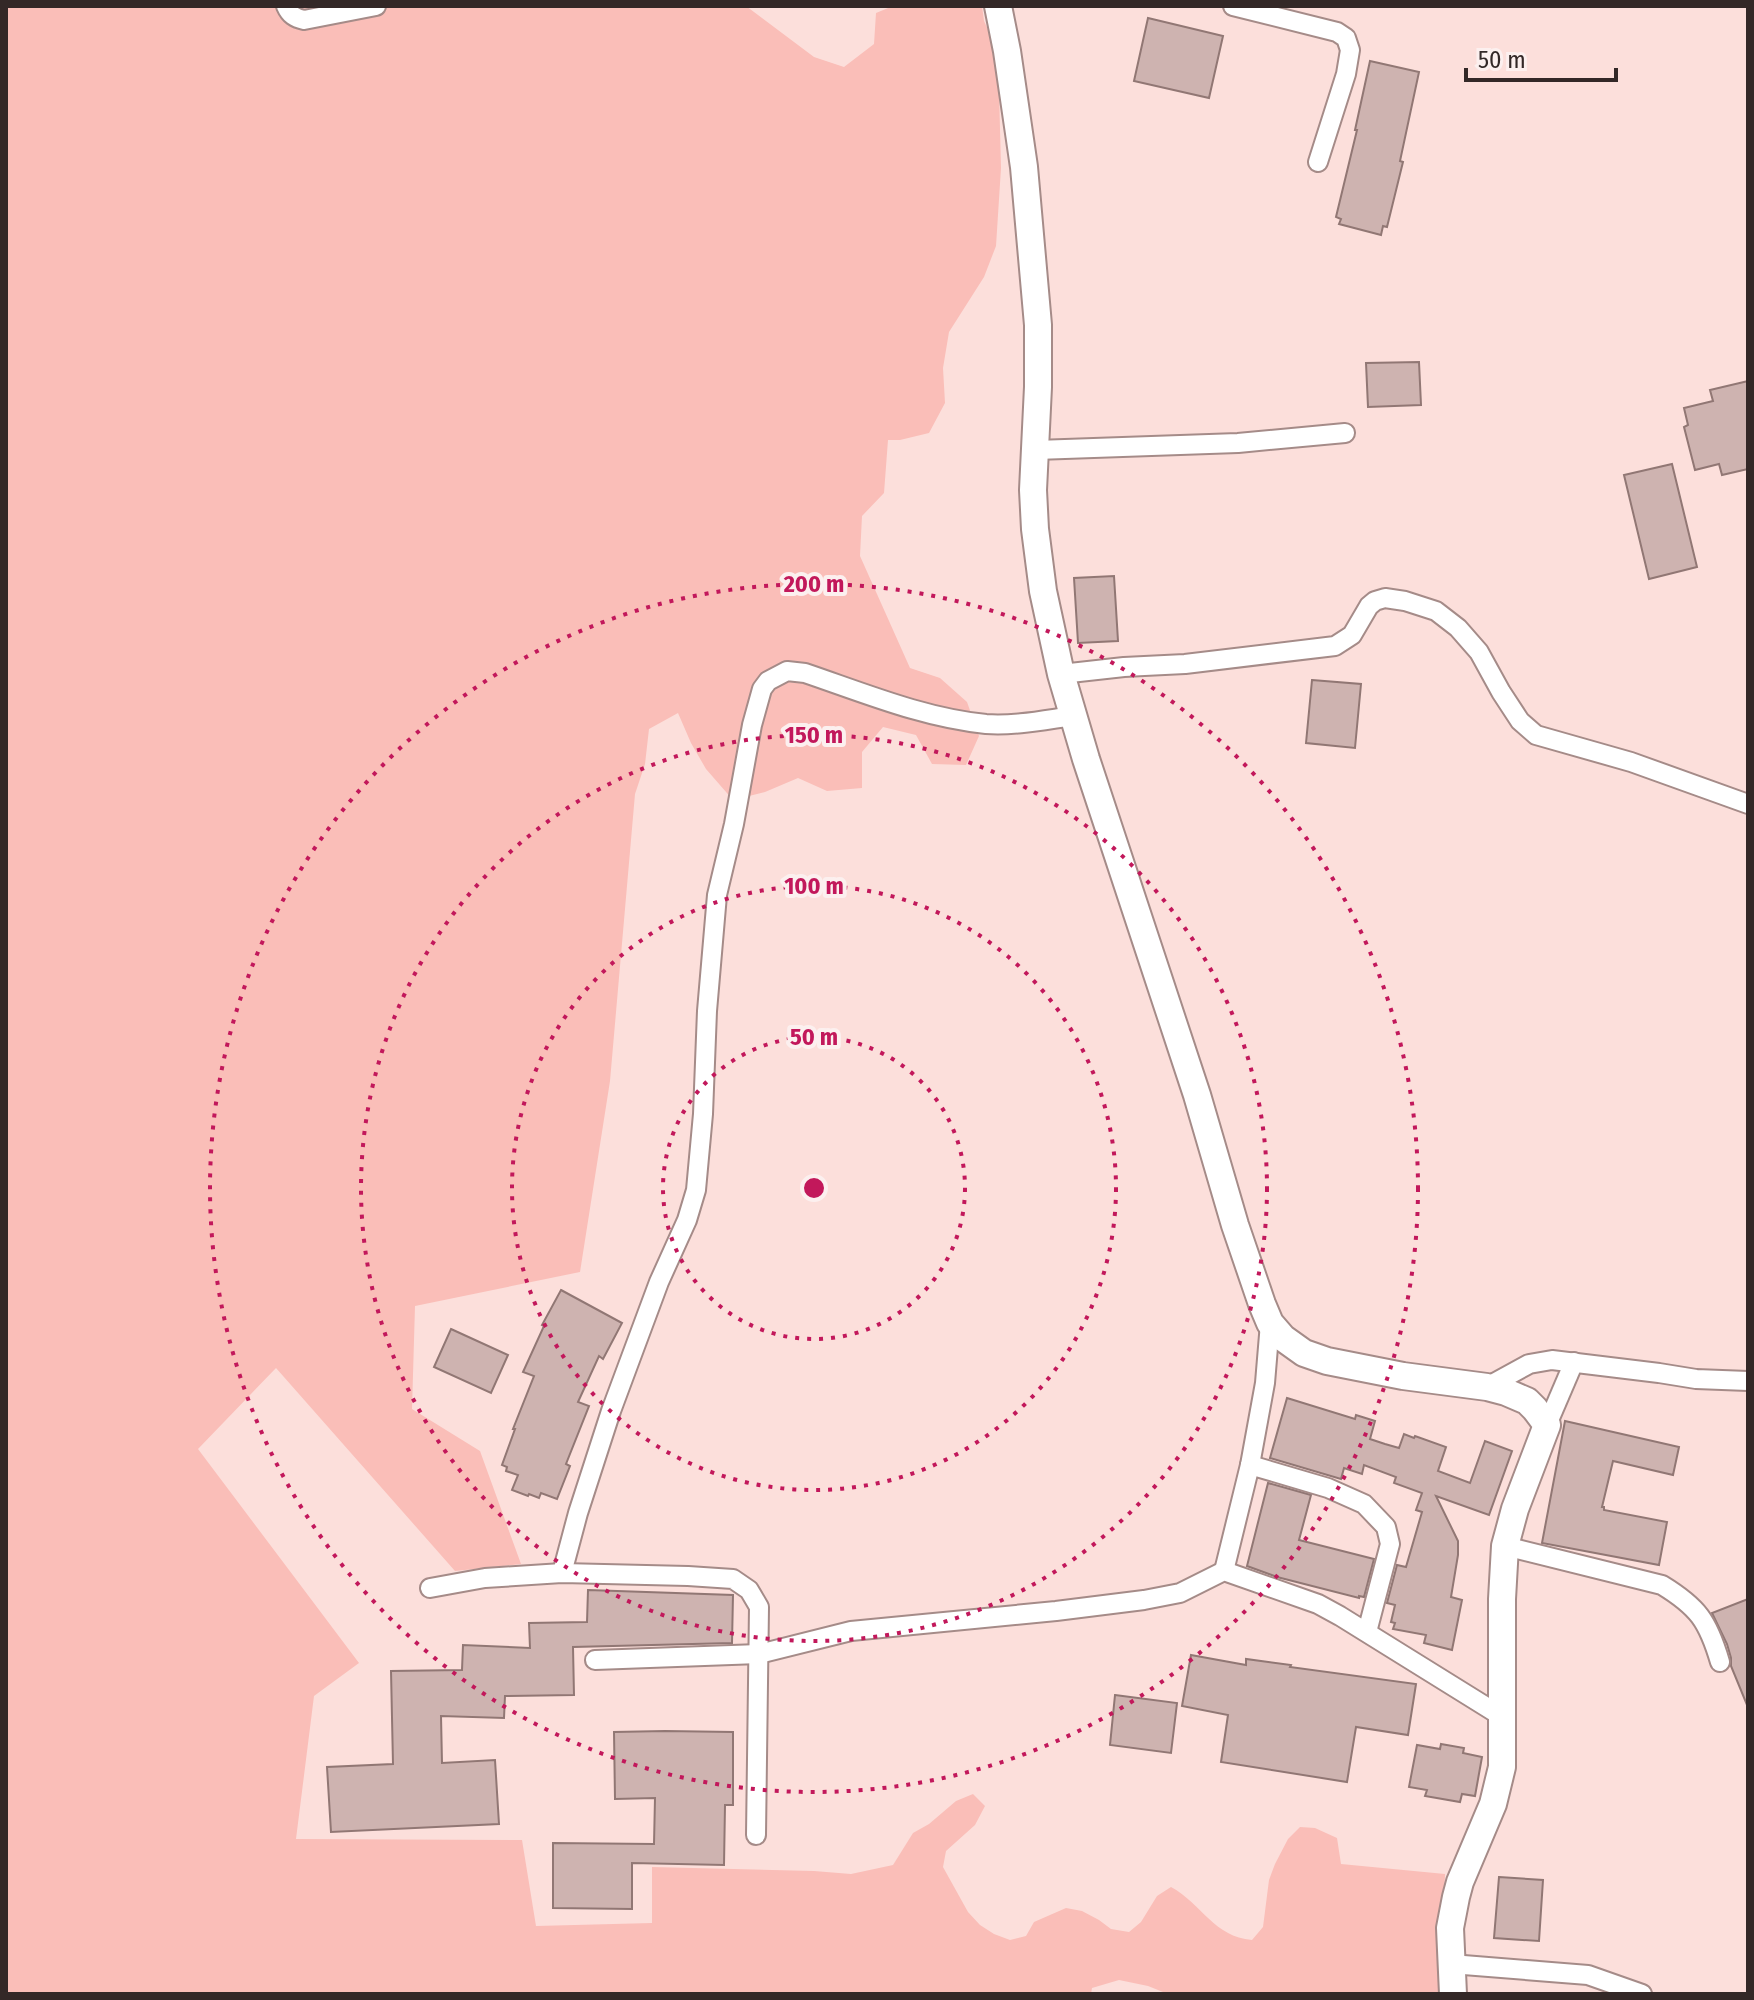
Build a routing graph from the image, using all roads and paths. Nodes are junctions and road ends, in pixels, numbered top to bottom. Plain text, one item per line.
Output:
1 (286, 6) edge
2 (376, 6) edge
3 (998, 6) edge
4 (1233, 6) edge
5 (1318, 162) dead end
6 (1345, 433) dead end
7 (1036, 450) junction
8 (1061, 674) junction
9 (1073, 716) junction
10 (1748, 804) edge
11 (1270, 1323) junction
12 (1574, 1362) junction
13 (1748, 1381) edge
14 (1487, 1387) junction
15 (1547, 1425) junction
16 (1250, 1465) junction
17 (1505, 1546) junction
18 (1224, 1571) junction
19 (562, 1573) junction
20 (430, 1588) dead end
21 (1367, 1632) junction
22 (759, 1654) junction
23 (595, 1660) dead end
24 (1720, 1662) dead end
25 (1501, 1716) junction
26 (756, 1835) dead end
27 (1451, 1964) junction
28 (1453, 1994) edge
29 (1642, 1994) edge

1 - 2 street
3 - 7 street
4 - 5 street
6 - 7 street
7 - 8 street
8 - 9 street
8 - 10 street
9 - 11 street
9 - 19 street
11 - 14 street
11 - 16 street
12 - 13 street
12 - 14 street
12 - 15 street
14 - 15 street
15 - 17 street
16 - 18 street
16 - 21 street
17 - 24 street
17 - 25 street
18 - 21 street
18 - 22 street
19 - 20 street
19 - 22 street
21 - 25 street
22 - 23 street
22 - 26 street
25 - 27 street
27 - 28 street
27 - 29 street

